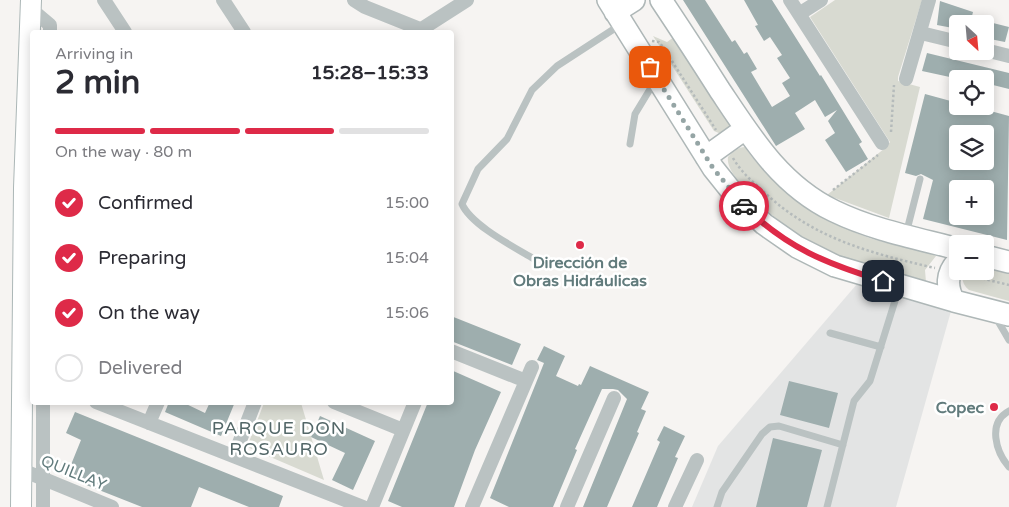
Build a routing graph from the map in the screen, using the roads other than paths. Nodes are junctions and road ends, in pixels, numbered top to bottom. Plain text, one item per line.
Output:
1 (104, 0) edge
2 (223, 0) edge
3 (354, 0) edge
4 (467, 0) edge
5 (634, 0) edge
6 (661, 0) edge
7 (790, 0) edge
8 (821, 0) edge
9 (929, 0) edge
10 (31, 5) edge
11 (615, 12) edge
12 (799, 14) junction
13 (31, 30) edge
14 (50, 30) edge
15 (124, 30) edge
16 (243, 30) edge
17 (417, 30) edge
18 (421, 30) edge
19 (921, 33) junction
20 (949, 40) edge
21 (994, 52) edge
22 (1009, 56) edge
23 (657, 78) junction
24 (900, 80) road end
25 (30, 111) edge
26 (745, 130) junction
27 (630, 144) dead end
28 (884, 144) road end
29 (706, 157) junction
30 (920, 179) dead end
31 (28, 189) edge
32 (906, 236) junction
33 (949, 247) edge
34 (994, 258) edge
35 (534, 259) dead end
36 (1009, 262) edge
37 (949, 277) edge
38 (900, 285) junction
39 (954, 301) junction
40 (1000, 312) edge
41 (830, 333) dead end
42 (1009, 340) edge
43 (881, 347) junction
44 (454, 352) edge
45 (532, 367) dead end
46 (28, 375) edge
47 (526, 381) junction
48 (614, 398) dead end
49 (43, 405) edge
50 (104, 405) edge
51 (157, 405) edge
52 (254, 405) edge
53 (341, 405) edge
54 (414, 405) edge
55 (1009, 411) edge
56 (149, 423) junction
57 (403, 430) junction
58 (843, 445) junction
59 (234, 456) junction
60 (697, 460) dead end
61 (1009, 467) edge
62 (22, 470) junction
63 (43, 478) junction
64 (21, 507) edge
65 (43, 507) edge
66 (112, 507) edge
67 (363, 507) edge
68 (372, 507) edge
69 (472, 507) edge
70 (567, 507) edge
71 (675, 507) edge
72 (717, 507) edge
73 (827, 507) edge

1 - 15 street
2 - 16 street
3 - 17 street
4 - 18 street
5 - 11 main road
6 - 26 main road
7 - 12 street
8 - 12 street
9 - 19 street
10 - 13 main road
10 - 14 street
11 - 23 main road
11 - 35 lane
12 - 28 street
19 - 20 street
19 - 24 street
21 - 22 street
23 - 27 lane
23 - 29 main road
25 - 31 main road
26 - 29 main road
26 - 32 main road
29 - 38 main road
30 - 32 lane
31 - 46 main road
32 - 33 main road
34 - 36 main road
37 - 39 main road
38 - 39 main road
38 - 43 lane
39 - 40 main road
40 - 42 lane
41 - 43 lane
43 - 58 lane
44 - 47 street
45 - 47 street
46 - 62 main road
47 - 69 street
48 - 70 street
49 - 63 street
50 - 56 street
51 - 56 street
52 - 59 street
53 - 57 street
54 - 57 street
55 - 61 lane
56 - 59 street
57 - 68 street
58 - 72 lane
58 - 73 lane
59 - 67 street
60 - 71 street
62 - 63 street, QUILLAY
62 - 64 main road
63 - 65 street
63 - 66 street, QUILLAY

